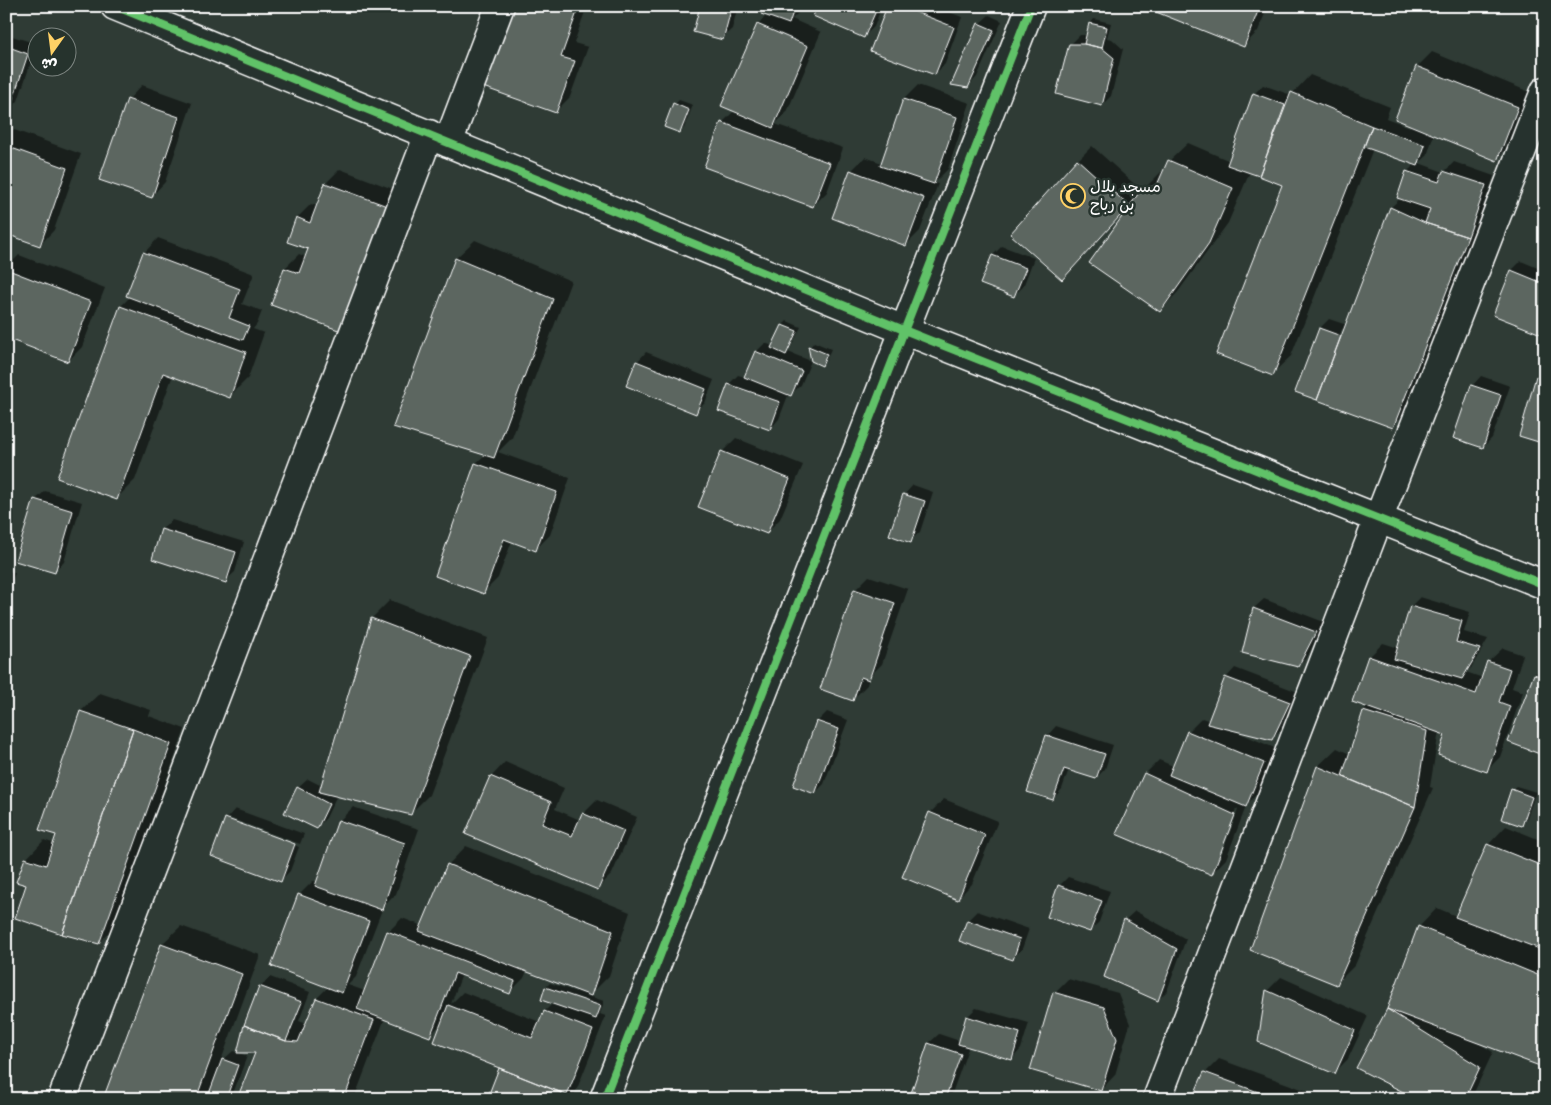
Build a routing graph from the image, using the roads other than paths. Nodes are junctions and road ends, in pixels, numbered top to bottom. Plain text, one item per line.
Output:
1 (115, 6) edge
2 (500, 6) edge
3 (1032, 6) edge
4 (1545, 91) edge
5 (439, 138) junction
6 (904, 330) junction
7 (1378, 520) junction
8 (1545, 584) edge
9 (62, 1099) edge
10 (604, 1099) edge
11 (1157, 1099) edge

1 - 5 street
2 - 5 street
3 - 6 street
4 - 7 street
5 - 6 street
5 - 9 street
6 - 7 street
6 - 10 street
7 - 8 street
7 - 11 street

